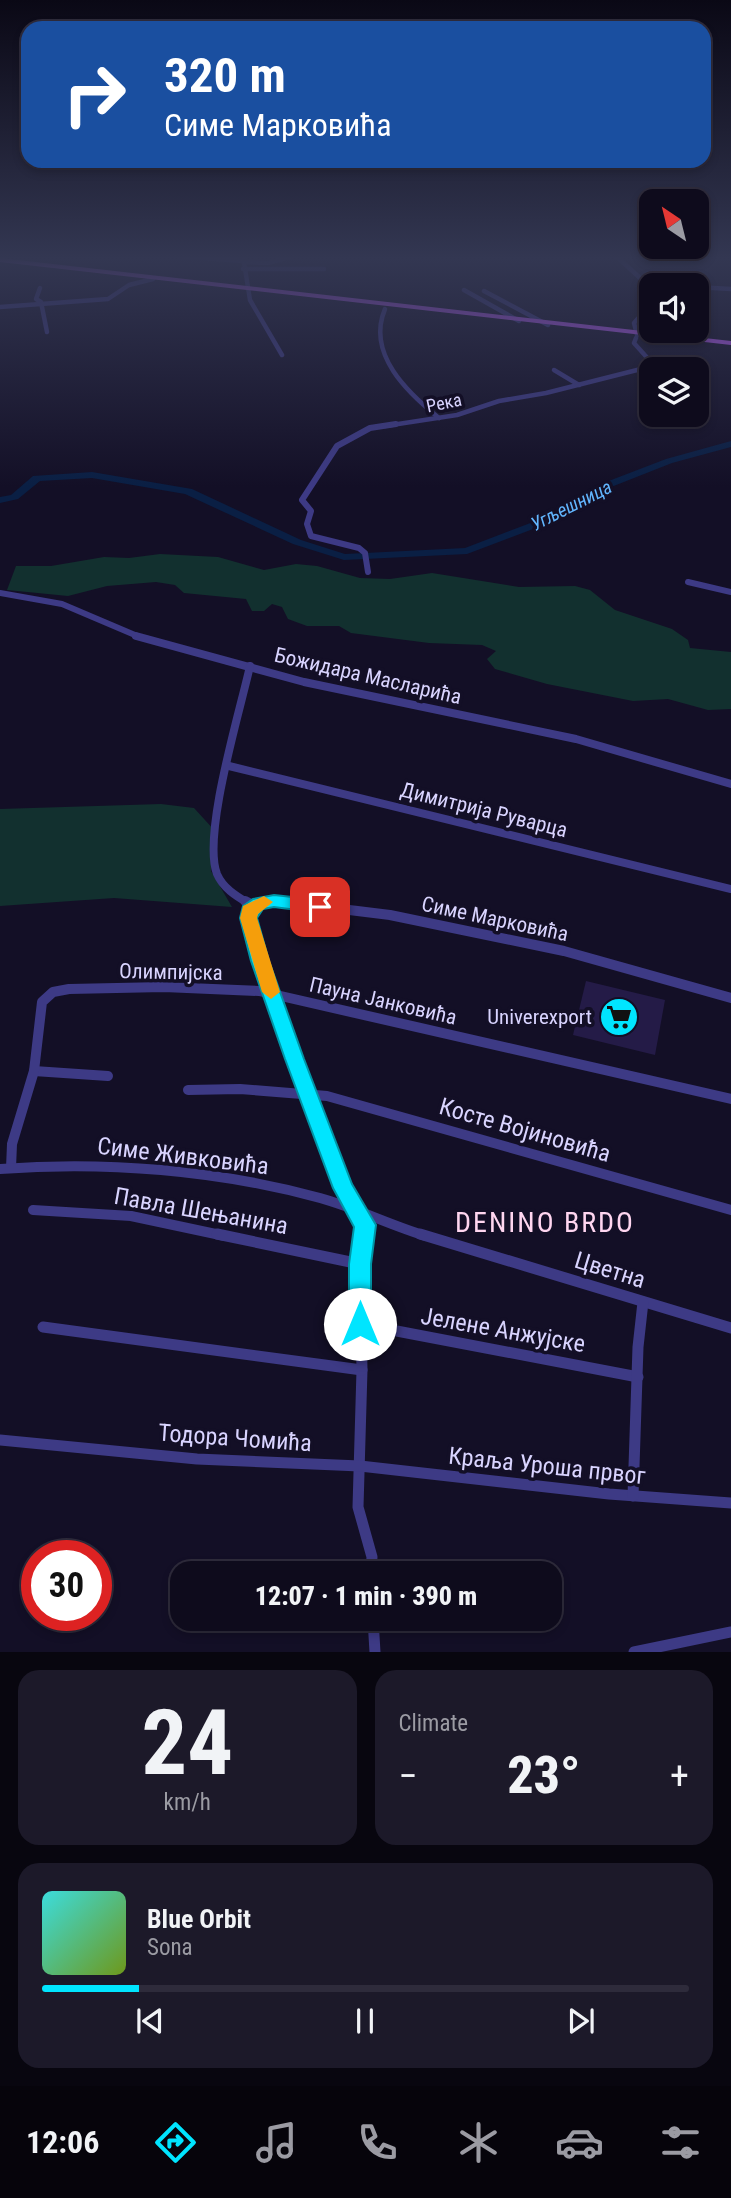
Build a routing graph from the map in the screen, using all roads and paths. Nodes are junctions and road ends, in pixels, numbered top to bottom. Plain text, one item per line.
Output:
1 (271, 333) edge
2 (382, 333) edge
3 (609, 333) edge
4 (613, 333) edge
5 (636, 336) junction
6 (731, 345) edge
7 (282, 355) dead end
8 (554, 370) dead end
9 (579, 385) junction
10 (439, 418) junction
11 (368, 572) dead end
12 (688, 582) dead end
13 (731, 592) edge
14 (0, 593) edge
15 (250, 666) junction
16 (229, 766) junction
17 (731, 784) edge
18 (731, 889) edge
19 (252, 908) junction
20 (272, 995) junction
21 (731, 998) edge
22 (34, 1071) junction
23 (108, 1076) dead end
24 (188, 1090) dead end
25 (308, 1094) junction
26 (731, 1099) edge
27 (5, 1169) edge
28 (33, 1210) dead end
29 (731, 1210) edge
30 (358, 1211) junction
31 (360, 1264) junction
32 (643, 1302) junction
33 (360, 1324) junction
34 (43, 1327) dead end
35 (731, 1328) edge
36 (362, 1370) junction
37 (638, 1377) junction
38 (0, 1440) edge
39 (360, 1466) junction
40 (633, 1496) junction
41 (731, 1503) edge
42 (372, 1561) edge
43 (374, 1631) edge
44 (731, 1632) edge
45 (375, 1652) edge
46 (634, 1652) edge

1 - 7 street
2 - 10 street
3 - 5 main road
4 - 5 main road
5 - 6 main road
5 - 9 street, Река
8 - 9 street
9 - 10 street, Река
10 - 11 street, Река
12 - 13 street
14 - 15 street, Божидара Масларића
15 - 16 street
15 - 17 street, Божидара Масларића
16 - 18 street, Димитрија Руварца
16 - 19 street
19 - 20 street
19 - 21 street, Симе Марковића
20 - 22 street, Олимпијска
20 - 25 street
20 - 26 street, Пауна Јанковића
22 - 23 street
22 - 27 street
24 - 25 street, Косте Војиновића
25 - 29 street, Косте Војиновића
25 - 30 street
27 - 30 street, Симе Живковића
28 - 31 street, Павла Шењанина
30 - 31 street
30 - 32 street, Цветна
31 - 33 street
32 - 35 street, Цветна
32 - 37 street
33 - 36 street
33 - 37 street, Јелене Анжујске
34 - 36 street
36 - 39 street
37 - 40 street
38 - 39 street, Тодора Чомића
39 - 40 street, Краља Уроша првог
39 - 42 street
40 - 41 street, Краља Уроша првог
43 - 45 street
44 - 46 street

